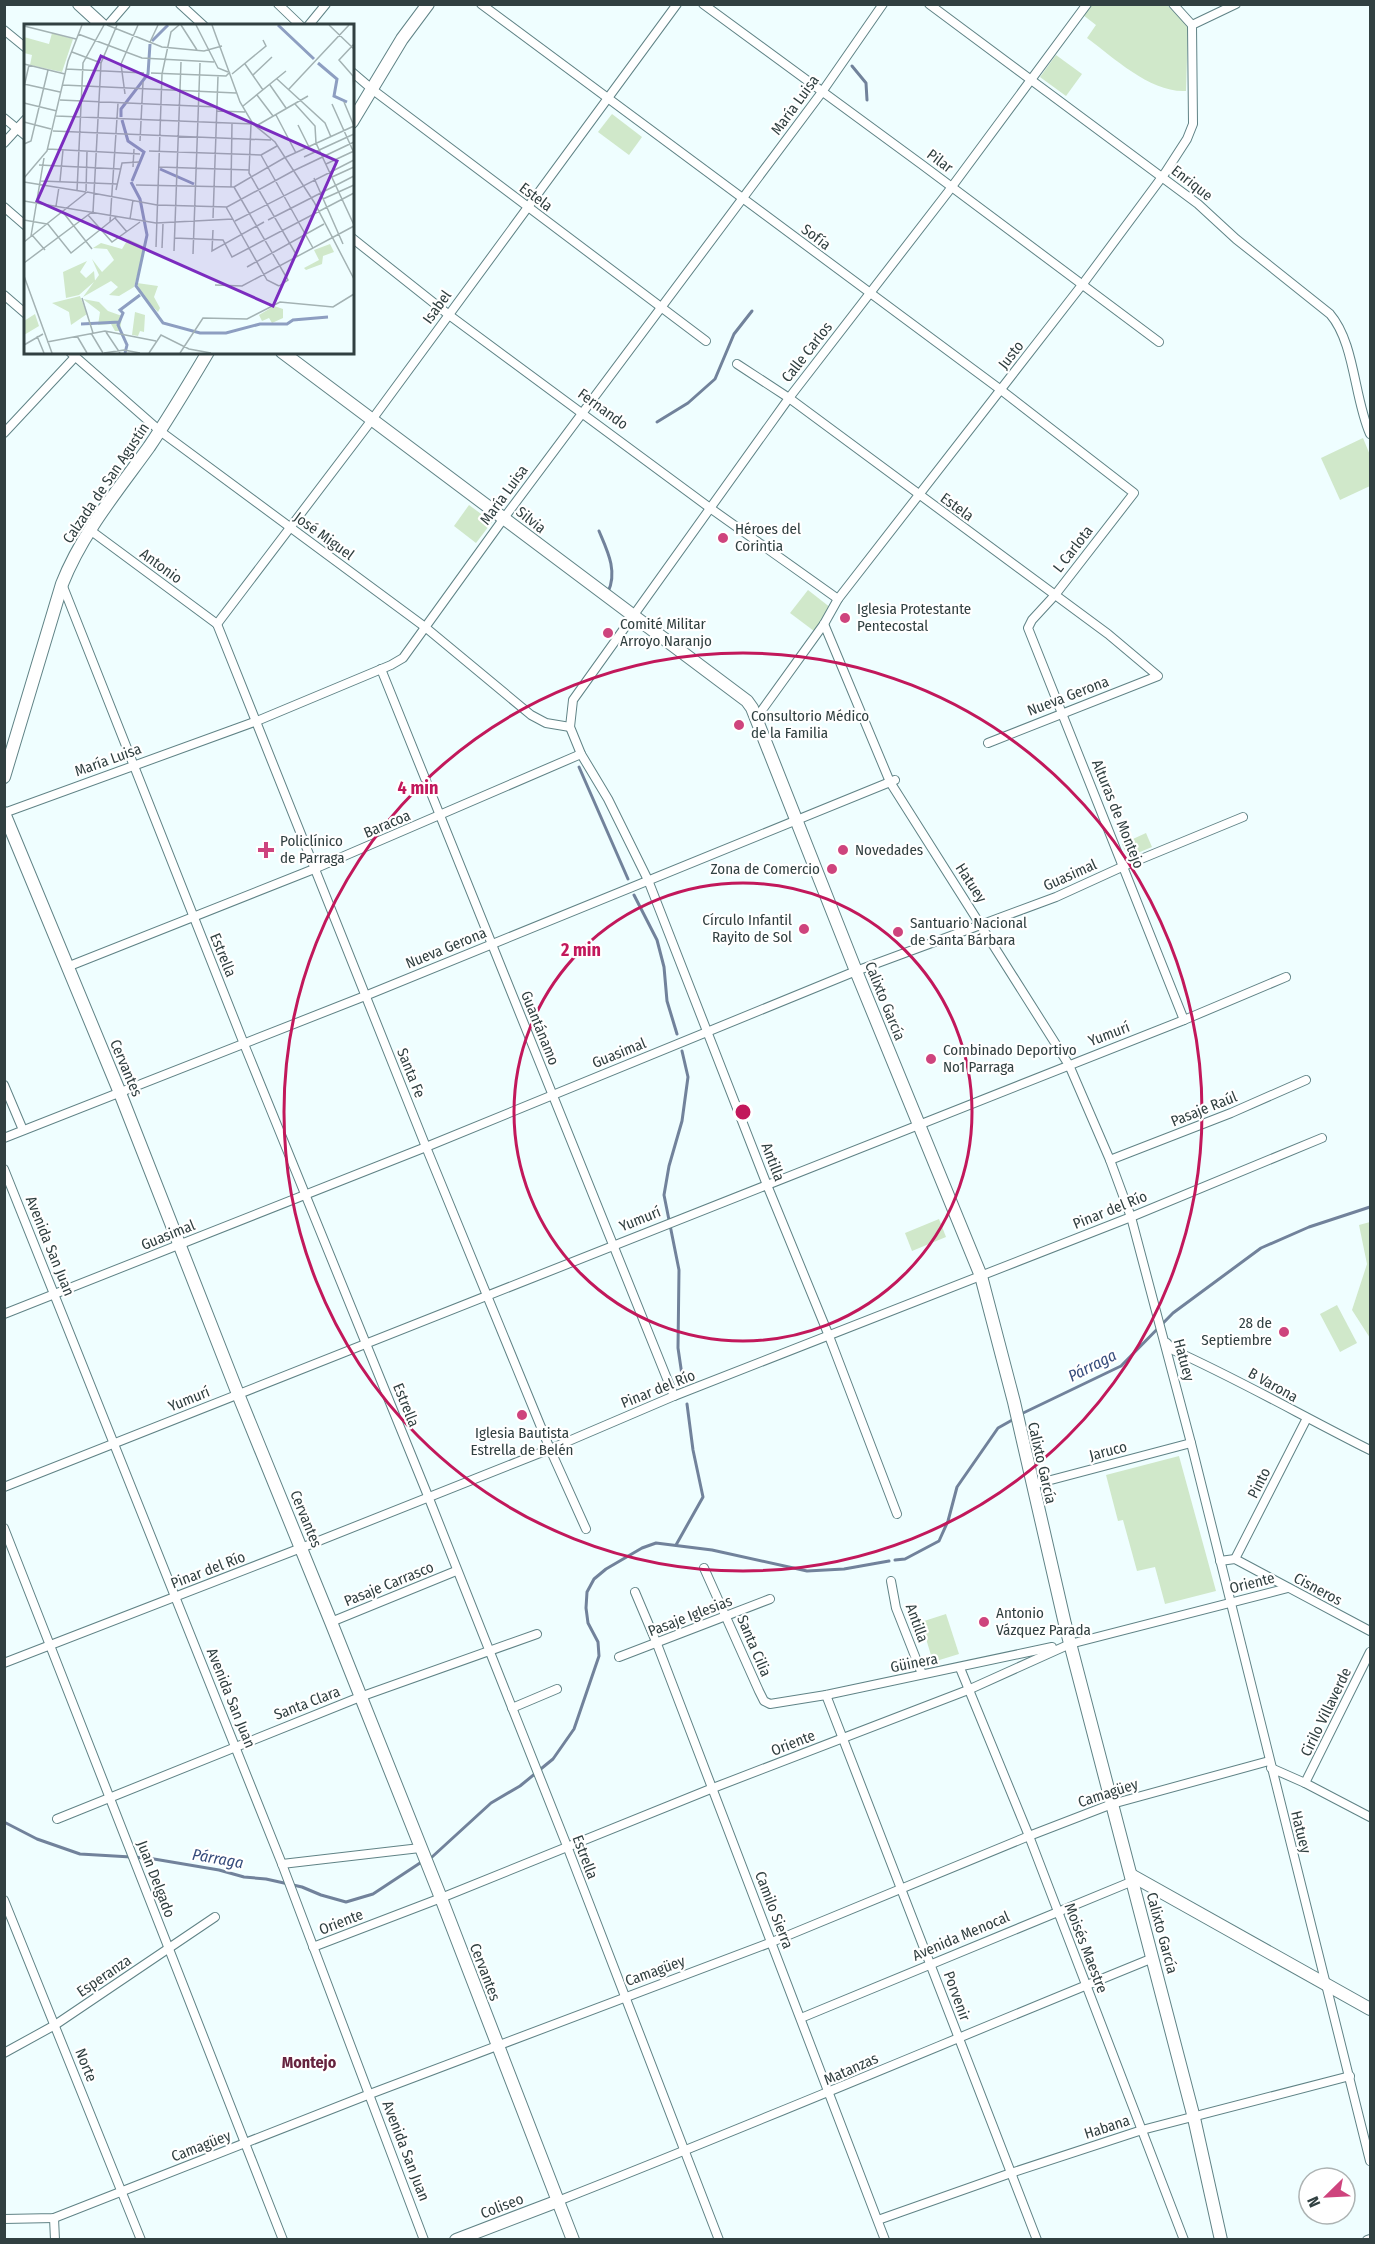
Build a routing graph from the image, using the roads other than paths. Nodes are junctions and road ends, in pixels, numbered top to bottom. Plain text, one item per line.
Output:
1 (79, 4) edge
2 (126, 4) edge
3 (180, 4) edge
4 (278, 4) edge
5 (326, 4) edge
6 (428, 4) edge
7 (481, 4) edge
8 (677, 4) edge
9 (703, 4) edge
10 (883, 4) edge
11 (929, 4) edge
12 (1087, 4) edge
13 (1173, 4) edge
14 (1236, 4) edge
15 (103, 24) edge
16 (107, 24) edge
17 (202, 24) edge
18 (299, 24) edge
19 (310, 24) edge
20 (1192, 25) junction
21 (4, 30) edge
22 (24, 46) edge
23 (354, 74) edge
24 (1030, 80) junction
25 (373, 90) junction
26 (822, 92) junction
27 (609, 100) junction
28 (4, 118) edge
29 (354, 119) edge
30 (24, 121) edge
31 (17, 129) junction
32 (24, 134) edge
33 (4, 143) edge
34 (1162, 177) junction
35 (952, 187) junction
36 (743, 199) junction
37 (4, 207) edge
38 (527, 207) junction
39 (24, 224) edge
40 (354, 240) edge
41 (1082, 285) junction
42 (870, 294) junction
43 (4, 295) edge
44 (661, 308) junction
45 (24, 312) edge
46 (449, 315) junction
47 (706, 341) dead end
48 (1159, 342) dead end
49 (207, 354) edge
50 (285, 354) edge
51 (73, 355) edge
52 (737, 364) dead end
53 (1000, 390) junction
54 (789, 398) junction
55 (583, 412) junction
56 (371, 421) junction
57 (160, 431) junction
58 (4, 433) edge
59 (1371, 434) edge
60 (1134, 493) joint
61 (918, 495) junction
62 (710, 508) junction
63 (504, 518) junction
64 (291, 528) junction
65 (90, 530) junction
66 (62, 584) junction
67 (1055, 595) junction
68 (838, 599) junction
69 (633, 617) junction
70 (1032, 620) joint
71 (217, 624) junction
72 (824, 624) junction
73 (425, 627) junction
74 (381, 669) junction
75 (1158, 676) joint
76 (1062, 713) junction
77 (757, 717) junction
78 (256, 720) junction
79 (570, 727) junction
80 (988, 742) dead end
81 (581, 754) junction
82 (133, 766) junction
83 (5, 770) edge
84 (893, 781) junction
85 (4, 813) edge
86 (439, 816) junction
87 (1243, 817) dead end
88 (796, 821) junction
89 (1124, 866) junction
90 (314, 869) junction
91 (648, 880) junction
92 (194, 917) junction
93 (982, 924) junction
94 (491, 944) junction
95 (67, 967) junction
96 (856, 971) junction
97 (1286, 977) dead end
98 (365, 996) junction
99 (1184, 1020) junction
100 (708, 1032) junction
101 (244, 1044) junction
102 (1069, 1065) junction
103 (1306, 1080) dead end
104 (4, 1085) edge
105 (120, 1093) junction
106 (553, 1095) junction
107 (919, 1123) junction
108 (23, 1130) junction
109 (4, 1138) edge
110 (1322, 1138) dead end
111 (426, 1147) junction
112 (1110, 1160) junction
113 (4, 1169) edge
114 (767, 1185) junction
115 (305, 1194) junction
116 (1131, 1217) junction
117 (179, 1245) junction
118 (612, 1245) junction
119 (981, 1276) junction
120 (55, 1294) junction
121 (487, 1295) junction
122 (4, 1314) edge
123 (830, 1335) junction
124 (1165, 1341) junction
125 (366, 1344) junction
126 (238, 1394) junction
127 (674, 1396) junction
128 (1307, 1418) junction
129 (1191, 1443) junction
130 (114, 1445) junction
131 (550, 1449) junction
132 (1371, 1450) edge
133 (1032, 1485) junction
134 (4, 1487) edge
135 (428, 1496) junction
136 (897, 1514) dead end
137 (4, 1528) edge
138 (586, 1529) dead end
139 (301, 1548) junction
140 (1235, 1559) junction
141 (1220, 1561) junction
142 (705, 1568) dead end
143 (456, 1571) junction
144 (891, 1581) dead end
145 (1288, 1588) junction
146 (635, 1592) dead end
147 (176, 1597) junction
148 (770, 1599) dead end
149 (1230, 1603) junction
150 (727, 1616) junction
151 (331, 1622) junction
152 (1371, 1632) edge
153 (537, 1634) dead end
154 (657, 1644) junction
155 (1070, 1644) junction
156 (51, 1646) junction
157 (488, 1650) junction
158 (1371, 1652) edge
159 (619, 1658) dead end
160 (4, 1664) edge
161 (960, 1668) junction
162 (922, 1674) junction
163 (557, 1689) dead end
164 (968, 1690) junction
165 (826, 1695) junction
166 (360, 1696) junction
167 (764, 1701) joint
168 (512, 1708) junction
169 (843, 1738) junction
170 (235, 1745) junction
171 (1270, 1765) junction
172 (1305, 1783) junction
173 (713, 1788) junction
174 (110, 1797) junction
175 (1112, 1804) junction
176 (1371, 1817) edge
177 (57, 1819) dead end
178 (1029, 1836) junction
179 (567, 1846) junction
180 (422, 1852) junction
181 (282, 1864) junction
182 (1132, 1878) junction
183 (901, 1888) junction
184 (441, 1898) junction
185 (4, 1900) edge
186 (1058, 1912) junction
187 (215, 1917) dead end
188 (772, 1942) junction
189 (314, 1947) junction
190 (169, 1948) junction
191 (1153, 1958) junction
192 (932, 1965) junction
193 (1325, 1983) junction
194 (1086, 1986) junction
195 (624, 1997) junction
196 (1369, 2006) edge
197 (801, 2018) junction
198 (56, 2025) junction
199 (958, 2037) junction
200 (497, 2047) junction
201 (4, 2053) edge
202 (1350, 2076) junction
203 (830, 2093) junction
204 (370, 2094) junction
205 (1194, 2118) junction
206 (1142, 2130) junction
207 (245, 2143) junction
208 (684, 2152) junction
209 (1371, 2161) edge
210 (1011, 2173) junction
211 (122, 2192) junction
212 (558, 2201) junction
213 (54, 2218) junction
214 (4, 2219) edge
215 (878, 2220) junction
216 (55, 2240) edge
217 (141, 2240) edge
218 (283, 2240) edge
219 (424, 2240) edge
220 (456, 2240) edge
221 (573, 2240) edge
222 (719, 2240) edge
223 (885, 2240) edge
224 (1037, 2240) edge
225 (1184, 2240) edge
226 (1221, 2240) edge

1 - 15 main road
2 - 16 street
3 - 17 street
4 - 18 street
5 - 19 street
6 - 25 main road
7 - 27 street, Sofía
8 - 27 street, Isabel
9 - 26 street, Pilar
10 - 26 street, María Luisa
11 - 24 street, Enrique
12 - 24 street, Calle Carlos
13 - 20 street
14 - 20 street
20 - 34 street, Justo
21 - 22 street
23 - 25 street, Estela
24 - 34 street, Enrique
24 - 35 street, Calle Carlos
25 - 29 main road
25 - 38 street, Estela
26 - 35 street, Pilar
26 - 36 street, María Luisa
27 - 36 street, Sofía
27 - 38 street, Isabel
28 - 31 street
30 - 31 street
31 - 32 street
31 - 33 street
34 - 41 street, Justo
34 - 59 street, Enrique
35 - 41 street, Pilar
35 - 42 street, Calle Carlos
36 - 42 street, Sofía
36 - 44 street, María Luisa
37 - 39 street
38 - 44 street, Estela
38 - 46 street, Isabel
40 - 46 street, Fernando
41 - 48 street, Pilar
41 - 53 street, Justo
42 - 53 street, Sofía
42 - 54 street, Calle Carlos
43 - 45 street
44 - 47 street, Estela
44 - 55 street, María Luisa
46 - 55 street, Fernando
46 - 56 street, Isabel
49 - 57 main road, Calzada de San Agustín
50 - 56 main road, Silvia
51 - 57 street, José Miguel
51 - 58 street
52 - 54 street, Estela
53 - 60 street, Sofía
53 - 61 street, Justo
54 - 61 street, Estela
54 - 62 street, Calle Carlos
55 - 62 street, Fernando
55 - 63 street, María Luisa
56 - 63 main road, Silvia
56 - 64 street, Isabel
57 - 64 street, José Miguel
57 - 65 main road, Calzada de San Agustín
60 - 67 street, L Carlota
61 - 67 street, Estela
61 - 68 street, Justo
62 - 68 street, Fernando
62 - 69 street, Calle Carlos
63 - 69 main road, Silvia
63 - 73 street, María Luisa
64 - 71 street, Isabel
64 - 73 street, José Miguel
65 - 66 main road, Calzada de San Agustín
65 - 71 street, Antonio
66 - 82 street, Estrella
66 - 83 main road, Calzada de San Agustín
67 - 70 street, L Carlota
67 - 75 street, Estela
68 - 72 street, Justo
69 - 77 main road, Silvia
69 - 79 street, Calle Carlos
70 - 76 street, Alturas de Montejo
71 - 78 street, Santa Fe
72 - 77 street, Justo
72 - 84 street, Hatuey
73 - 74 street, María Luisa
73 - 79 street, José Miguel
74 - 78 street, María Luisa
74 - 86 street, Guantánamo
75 - 76 street, Nueva Gerona
76 - 80 street, Nueva Gerona
76 - 89 street, Alturas de Montejo
77 - 88 main road, Calixto García
78 - 82 street, María Luisa
78 - 90 street, Santa Fe
79 - 81 street, Antilla
81 - 86 street, Baracoa
81 - 91 street, Antilla
82 - 85 street, María Luisa
82 - 92 street, Estrella
84 - 88 street, Nueva Gerona
84 - 93 street, Hatuey
85 - 95 main road, Cervantes
86 - 90 street, Baracoa
86 - 94 street, Guantánamo
87 - 89 street, Guasimal
88 - 91 street, Nueva Gerona
88 - 96 main road, Calixto García
89 - 93 street, Guasimal
89 - 99 street, Alturas de Montejo
90 - 92 street, Baracoa
90 - 98 street, Santa Fe
91 - 94 street, Nueva Gerona
91 - 100 street, Antilla
92 - 95 street, Baracoa
92 - 101 street, Estrella
93 - 96 street, Guasimal
93 - 102 street, Hatuey
94 - 98 street, Nueva Gerona
94 - 106 street, Guantánamo
95 - 105 main road, Cervantes
96 - 100 street, Guasimal
96 - 107 main road, Calixto García
97 - 99 street, Yumurí
98 - 101 street, Nueva Gerona
98 - 111 street, Santa Fe
99 - 102 street, Yumurí
100 - 106 street, Guasimal
100 - 114 street, Antilla
101 - 105 street, Nueva Gerona
101 - 115 street, Estrella
102 - 107 street, Yumurí
102 - 112 street, Hatuey
103 - 112 street, Pasaje Raúl
104 - 108 street
105 - 108 street, Nueva Gerona
105 - 117 main road, Cervantes
106 - 111 street, Guasimal
106 - 118 street, Guantánamo
107 - 114 street, Yumurí
107 - 119 main road, Calixto García
108 - 109 street, Nueva Gerona
110 - 116 street, Pinar del Río
111 - 115 street, Guasimal
111 - 121 street, Santa Fe
112 - 116 street, Hatuey
113 - 120 street, Avenida San Juan
114 - 118 street, Yumurí
114 - 123 street, Antilla
115 - 117 street, Guasimal
115 - 125 street, Estrella
116 - 119 street, Pinar del Río
116 - 124 street, Hatuey
117 - 120 street, Guasimal
117 - 126 main road, Cervantes
118 - 121 street, Yumurí
118 - 127 street, Guantánamo
119 - 123 street, Pinar del Río
119 - 133 main road, Calixto García
120 - 122 street, Guasimal
120 - 130 street, Avenida San Juan
121 - 125 street, Yumurí
121 - 131 street, Santa Fe
123 - 127 street, Pinar del Río
123 - 136 street, Antilla
124 - 128 street, B Varona
124 - 129 street, Hatuey
125 - 126 street, Yumurí
125 - 135 street, Estrella
126 - 130 street, Yumurí
126 - 139 main road, Cervantes
127 - 131 street, Pinar del Río
128 - 132 street, B Varona
128 - 140 street, Pinto
129 - 133 street, Jaruco
129 - 141 street, Hatuey
130 - 134 street, Yumurí
130 - 147 street, Avenida San Juan
131 - 135 street, Pinar del Río
131 - 138 street, Santa Fe
133 - 155 main road, Calixto García
135 - 139 street, Pinar del Río
135 - 143 street, Estrella
137 - 156 street, Juan Delgado
139 - 147 street, Pinar del Río
139 - 151 main road, Cervantes
140 - 141 street
140 - 145 street, Cisneros
141 - 149 street, Hatuey
142 - 150 street, Santa Cilia
143 - 151 street, Pasaje Carrasco
143 - 157 street, Estrella
144 - 162 street, Antilla
145 - 149 street, Oriente
145 - 152 street, Cisneros
146 - 154 street, Camilo Sierra
147 - 156 street, Pinar del Río
147 - 170 street, Avenida San Juan
148 - 150 street, Pasaje Iglesias
149 - 155 street, Oriente
149 - 171 street, Hatuey
150 - 154 street, Pasaje Iglesias
150 - 167 street, Santa Cilia
151 - 166 main road, Cervantes
153 - 157 street, Santa Clara
154 - 159 street, Pasaje Iglesias
154 - 173 street, Camilo Sierra
155 - 161 street, Güinera
155 - 164 street, Oriente
155 - 175 main road, Calixto García
156 - 160 street, Pinar del Río
156 - 174 street, Juan Delgado
157 - 166 street, Santa Clara
157 - 168 street, Estrella
158 - 172 street, Cirilo Villaverde
161 - 162 street, Güinera
161 - 164 street, Moisés Maestre
162 - 165 street, Güinera
163 - 168 street
164 - 169 street, Oriente
164 - 178 street, Moisés Maestre
165 - 167 street, Güinera
165 - 169 street, Porvenir
166 - 170 street, Santa Clara
166 - 180 main road, Cervantes
168 - 179 street, Estrella
169 - 173 street, Oriente
169 - 183 street, Porvenir
170 - 174 street, Santa Clara
170 - 181 street, Avenida San Juan
171 - 172 street
171 - 175 street, Camagüey
171 - 193 street, Hatuey
172 - 176 street
173 - 179 street, Oriente
173 - 188 street, Camilo Sierra
174 - 177 street, Santa Clara
174 - 190 street, Juan Delgado
175 - 178 street, Camagüey
175 - 182 main road, Calixto García
178 - 183 street, Camagüey
178 - 186 street, Moisés Maestre
179 - 184 street, Oriente
179 - 195 street, Estrella
180 - 181 street
180 - 184 main road, Cervantes
181 - 189 street, Avenida San Juan
182 - 186 street, Avenida Menocal
182 - 191 main road, Calixto García
182 - 193 main road
183 - 188 street, Camagüey
183 - 192 street, Porvenir
184 - 189 street, Oriente
184 - 200 main road, Cervantes
185 - 198 street, Norte
186 - 192 street, Avenida Menocal
186 - 194 street, Moisés Maestre
187 - 190 street, Esperanza
188 - 195 street, Camagüey
188 - 197 street, Camilo Sierra
189 - 204 street, Avenida San Juan
190 - 198 street, Esperanza
190 - 207 street, Juan Delgado
191 - 194 street, Matanzas
191 - 205 main road, Calixto García
192 - 197 street, Avenida Menocal
192 - 199 street, Porvenir
193 - 196 main road
193 - 202 street, Hatuey
194 - 199 street, Matanzas
194 - 206 street, Moisés Maestre
195 - 200 street, Camagüey
195 - 208 street, Estrella
197 - 203 street, Camilo Sierra
198 - 201 street, Esperanza
198 - 211 street, Norte
199 - 203 street, Matanzas
199 - 210 street, Porvenir
200 - 204 street, Camagüey
200 - 212 main road, Cervantes
202 - 205 street, Habana
202 - 209 street, Hatuey
203 - 208 street, Matanzas
203 - 215 street, Camilo Sierra
204 - 207 street, Camagüey
204 - 219 street, Avenida San Juan
205 - 206 street, Habana
205 - 226 main road, Calixto García
206 - 210 street, Habana
206 - 225 street, Moisés Maestre
207 - 211 street, Camagüey
207 - 218 street, Juan Delgado
208 - 212 street, Matanzas
208 - 222 street, Estrella
210 - 215 street, Habana
210 - 224 street, Porvenir
211 - 213 street, Camagüey
211 - 217 street, Norte
212 - 220 main road, Coliseo
212 - 221 main road, Cervantes
213 - 214 street, Camagüey
213 - 216 street
215 - 223 street, Camilo Sierra

